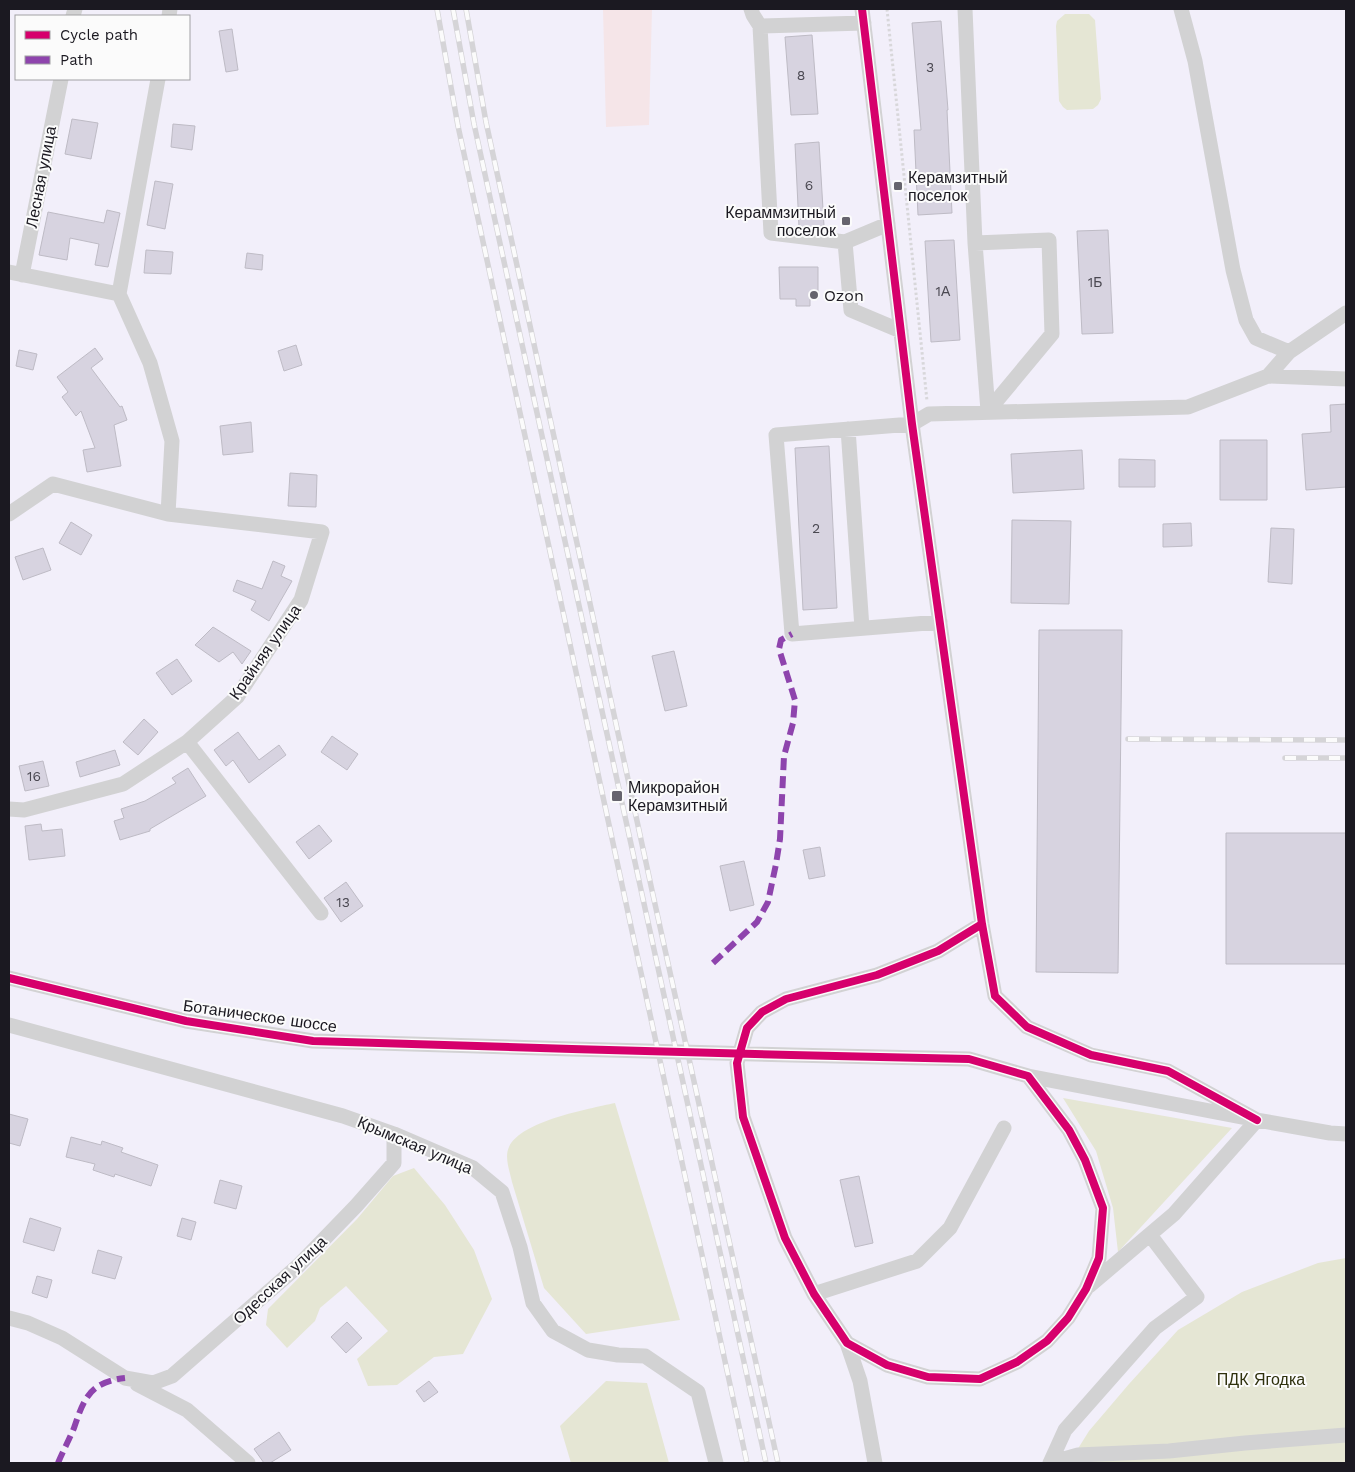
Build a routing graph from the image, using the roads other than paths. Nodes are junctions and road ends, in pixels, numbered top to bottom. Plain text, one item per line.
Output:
1 (751, 9) edge
2 (965, 9) edge
3 (1181, 9) edge
4 (863, 16) edge
5 (760, 26) junction
6 (61, 80) edge
7 (158, 80) edge
8 (888, 224) junction
9 (845, 242) junction
10 (975, 243) junction
11 (15, 274) edge
12 (119, 294) junction
13 (1346, 313) edge
14 (901, 331) junction
15 (1289, 352) junction
16 (1268, 376) junction
17 (1346, 379) edge
18 (988, 411) junction
19 (912, 424) junction
20 (848, 429) junction
21 (9, 514) edge
22 (168, 514) junction
23 (940, 622) junction
24 (862, 628) junction
25 (187, 742) junction
26 (9, 808) edge
27 (321, 913) dead end
28 (982, 924) junction
29 (9, 978) edge
30 (9, 1025) edge
31 (1028, 1076) junction
32 (1257, 1120) junction
33 (1004, 1128) dead end
34 (394, 1134) junction
35 (1346, 1134) edge
36 (1150, 1235) junction
37 (1086, 1289) junction
38 (814, 1294) junction
39 (9, 1318) edge
40 (847, 1343) junction
41 (125, 1378) junction
42 (1346, 1435) edge
43 (248, 1463) edge
44 (716, 1463) edge
45 (875, 1463) edge
46 (1050, 1463) edge

1 - 5 street
2 - 10 street
3 - 15 street
4 - 5 street
4 - 8 street
5 - 9 street
6 - 11 street, Лесная улица
7 - 12 street
8 - 9 street
8 - 14 street
9 - 14 street
10 - 18 street
10 - 18 street
11 - 12 street
12 - 22 street
13 - 15 street
14 - 19 street
15 - 16 street
16 - 17 street
16 - 18 street
18 - 19 street
19 - 20 street
19 - 23 street
20 - 24 street
20 - 24 street
21 - 22 street
22 - 25 street, Крайняя улица
23 - 24 street
23 - 28 street
25 - 26 street, Крайняя улица
25 - 27 street
28 - 32 street
28 - 38 street
29 - 31 street, Ботаническое шоссе
30 - 34 street, Крымская улица
31 - 32 street, Ботаническое шоссе
31 - 37 street
32 - 35 street, Ботаническое шоссе
32 - 36 street
33 - 38 street
34 - 41 street, Одесская улица
34 - 44 street, Крымская улица
36 - 37 street
36 - 46 street
37 - 40 street
38 - 40 street
39 - 41 street, Одесская улица
40 - 45 street
41 - 43 street, Одесская улица
42 - 46 street

